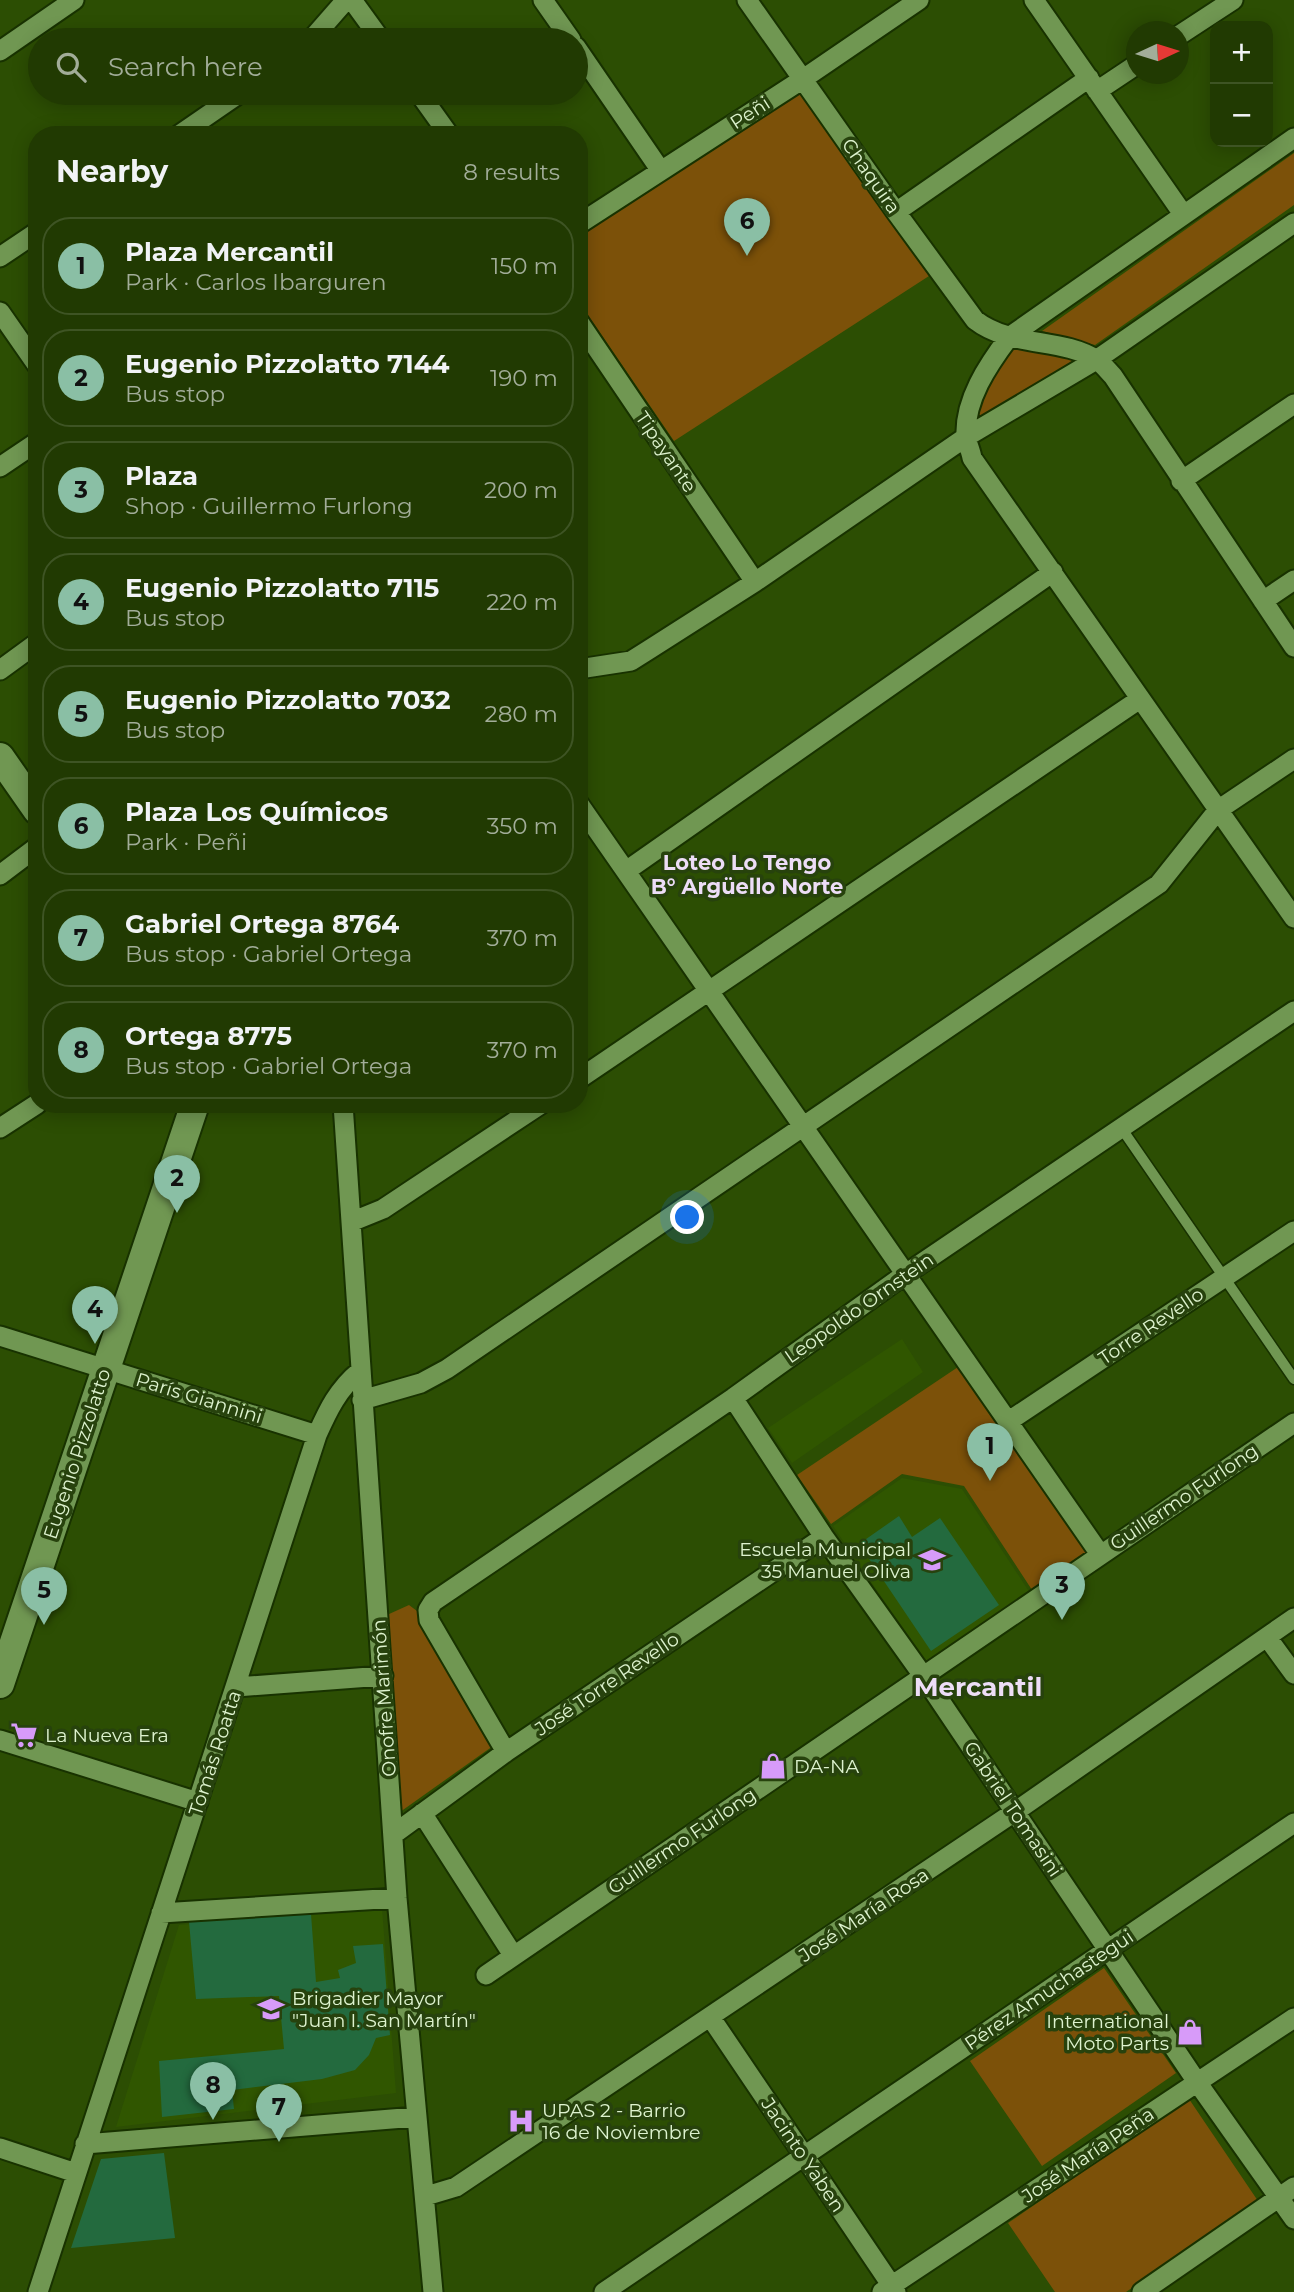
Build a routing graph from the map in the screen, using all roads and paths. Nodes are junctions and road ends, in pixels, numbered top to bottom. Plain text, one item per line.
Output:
1 (74, 0) edge
2 (346, 0) edge
3 (352, 0) edge
4 (543, 0) edge
5 (747, 0) edge
6 (919, 0) edge
7 (1034, 0) edge
8 (1233, 0) edge
9 (33, 28) edge
10 (322, 28) edge
11 (372, 28) edge
12 (563, 28) edge
13 (1189, 29) edge
14 (28, 32) edge
15 (0, 51) edge
16 (588, 65) edge
17 (1126, 70) edge
18 (803, 79) junction
19 (1093, 85) junction
20 (222, 105) edge
21 (428, 105) edge
22 (191, 126) edge
23 (443, 126) edge
24 (1294, 138) edge
25 (661, 171) junction
26 (896, 212) junction
27 (1183, 214) junction
28 (588, 218) edge
29 (1294, 223) edge
30 (28, 238) edge
31 (0, 257) edge
32 (0, 312) edge
33 (588, 335) edge
34 (1009, 337) junction
35 (28, 352) edge
36 (1097, 360) junction
37 (1294, 404) edge
38 (966, 437) junction
39 (28, 448) edge
40 (0, 467) edge
41 (1181, 481) junction
42 (1053, 572) junction
43 (1294, 580) edge
44 (755, 582) junction
45 (1263, 601) junction
46 (1294, 647) edge
47 (28, 650) edge
48 (588, 668) edge
49 (0, 670) edge
50 (1140, 699) junction
51 (0, 757) edge
52 (1294, 759) edge
53 (28, 797) edge
54 (1218, 810) junction
55 (588, 817) edge
56 (28, 854) edge
57 (626, 871) junction
58 (0, 875) edge
59 (1294, 918) edge
60 (710, 992) junction
61 (1294, 1012) edge
62 (588, 1073) edge
63 (28, 1110) edge
64 (192, 1113) edge
65 (344, 1113) edge
66 (527, 1113) edge
67 (4, 1127) edge
68 (804, 1127) junction
69 (1122, 1129) junction
70 (351, 1222) junction
71 (1294, 1231) edge
72 (907, 1273) junction
73 (1224, 1278) junction
74 (0, 1336) edge
75 (105, 1369) junction
76 (360, 1371) junction
77 (1294, 1379) edge
78 (733, 1398) junction
79 (362, 1399) junction
80 (1009, 1421) junction
81 (1294, 1423) edge
82 (317, 1435) junction
83 (824, 1537) junction
84 (1100, 1554) junction
85 (1294, 1618) edge
86 (1267, 1637) junction
87 (1294, 1674) edge
88 (383, 1676) junction
89 (924, 1677) junction
90 (0, 1684) edge
91 (236, 1687) junction
92 (0, 1740) edge
93 (506, 1752) junction
94 (198, 1802) junction
95 (1016, 1811) junction
96 (422, 1813) junction
97 (1294, 1823) edge
98 (394, 1835) junction
99 (397, 1898) junction
100 (162, 1913) junction
101 (1108, 1951) junction
102 (513, 1955) junction
103 (486, 1975) dead end
104 (711, 2018) junction
105 (1294, 2018) edge
106 (1197, 2082) junction
107 (416, 2117) junction
108 (85, 2144) junction
109 (0, 2148) edge
110 (803, 2155) junction
111 (76, 2173) junction
112 (1286, 2192) edge
113 (426, 2196) junction
114 (1294, 2219) edge
115 (890, 2290) edge
116 (38, 2292) edge
117 (433, 2292) edge
118 (604, 2292) edge
119 (1142, 2292) edge

1 - 9 street
2 - 10 street
3 - 11 street
4 - 12 street
5 - 18 street, Chaquira
6 - 18 street, Peñi
7 - 19 street
8 - 13 street
14 - 15 street
16 - 25 street
17 - 19 street
18 - 25 street, Peñi
18 - 26 street, Chaquira
19 - 26 street
19 - 27 street
20 - 22 street
21 - 23 street
24 - 27 street
25 - 28 street, Peñi
26 - 34 street, Chaquira
27 - 34 street
29 - 36 street
30 - 31 street
32 - 35 street
33 - 44 street, Tipayante
34 - 36 street, Chaquira
34 - 38 street
36 - 38 street
36 - 41 street
37 - 41 street
38 - 42 street
38 - 44 street
39 - 40 street
41 - 45 street
42 - 50 street
42 - 57 street
43 - 45 street
44 - 48 street
45 - 46 street
47 - 49 street
50 - 54 street
50 - 60 street
51 - 53 main road
52 - 54 street
54 - 59 street
54 - 68 street
55 - 57 street
56 - 58 street
57 - 60 street
60 - 62 street
60 - 68 street
61 - 69 street, Leopoldo Ornstein
63 - 67 street
64 - 75 main road, Eugenio Pizzolatto
65 - 70 street, Onofre Marimón
66 - 70 street
68 - 72 street
68 - 79 street
69 - 72 street, Leopoldo Ornstein
69 - 73 lane
70 - 76 street, Onofre Marimón
71 - 73 street, Torre Revello
72 - 78 street, Leopoldo Ornstein
72 - 80 street
73 - 77 lane
73 - 80 street, Torre Revello
74 - 75 street, París Giannini
75 - 82 street, París Giannini
75 - 90 main road, Eugenio Pizzolatto
76 - 79 street, Onofre Marimón
76 - 82 street, Tomás Roatta
78 - 83 street, Gabriel Tomasini
78 - 93 street, Leopoldo Ornstein
79 - 88 street, Onofre Marimón
80 - 84 street
81 - 84 street, Guillermo Furlong
82 - 91 street, Tomás Roatta
83 - 89 street, Gabriel Tomasini
83 - 93 street, José Torre Revello
84 - 89 street, Guillermo Furlong
85 - 86 street, José María Rosa
86 - 87 street
86 - 95 street, José María Rosa
88 - 91 street
88 - 98 street, Onofre Marimón
89 - 95 street, Gabriel Tomasini
89 - 102 street, Guillermo Furlong
91 - 94 street, Tomás Roatta
92 - 94 street
93 - 96 street, José Torre Revello
94 - 100 street, Tomás Roatta
95 - 101 street, Gabriel Tomasini
95 - 104 street, José María Rosa
96 - 98 street, José Torre Revello
96 - 102 street
97 - 101 street, Pérez Amuchastegui
98 - 99 street, Onofre Marimón
99 - 100 street
99 - 107 street, Onofre Marimón
100 - 108 street, Tomás Roatta
101 - 106 street, Gabriel Tomasini
101 - 110 street, Pérez Amuchastegui
102 - 103 street, Guillermo Furlong
104 - 110 street, Jacinto Yaben
104 - 113 street, José María Rosa
105 - 106 street, José María Peña
106 - 112 street, Gabriel Tomasini
106 - 115 street, José María Peña
107 - 108 street
107 - 113 street, Onofre Marimón
108 - 111 street, Tomás Roatta
109 - 111 street
110 - 115 street, Jacinto Yaben
110 - 118 street, Pérez Amuchastegui
111 - 116 street
112 - 114 street, Gabriel Tomasini
112 - 119 street
113 - 117 street, Onofre Marimón

